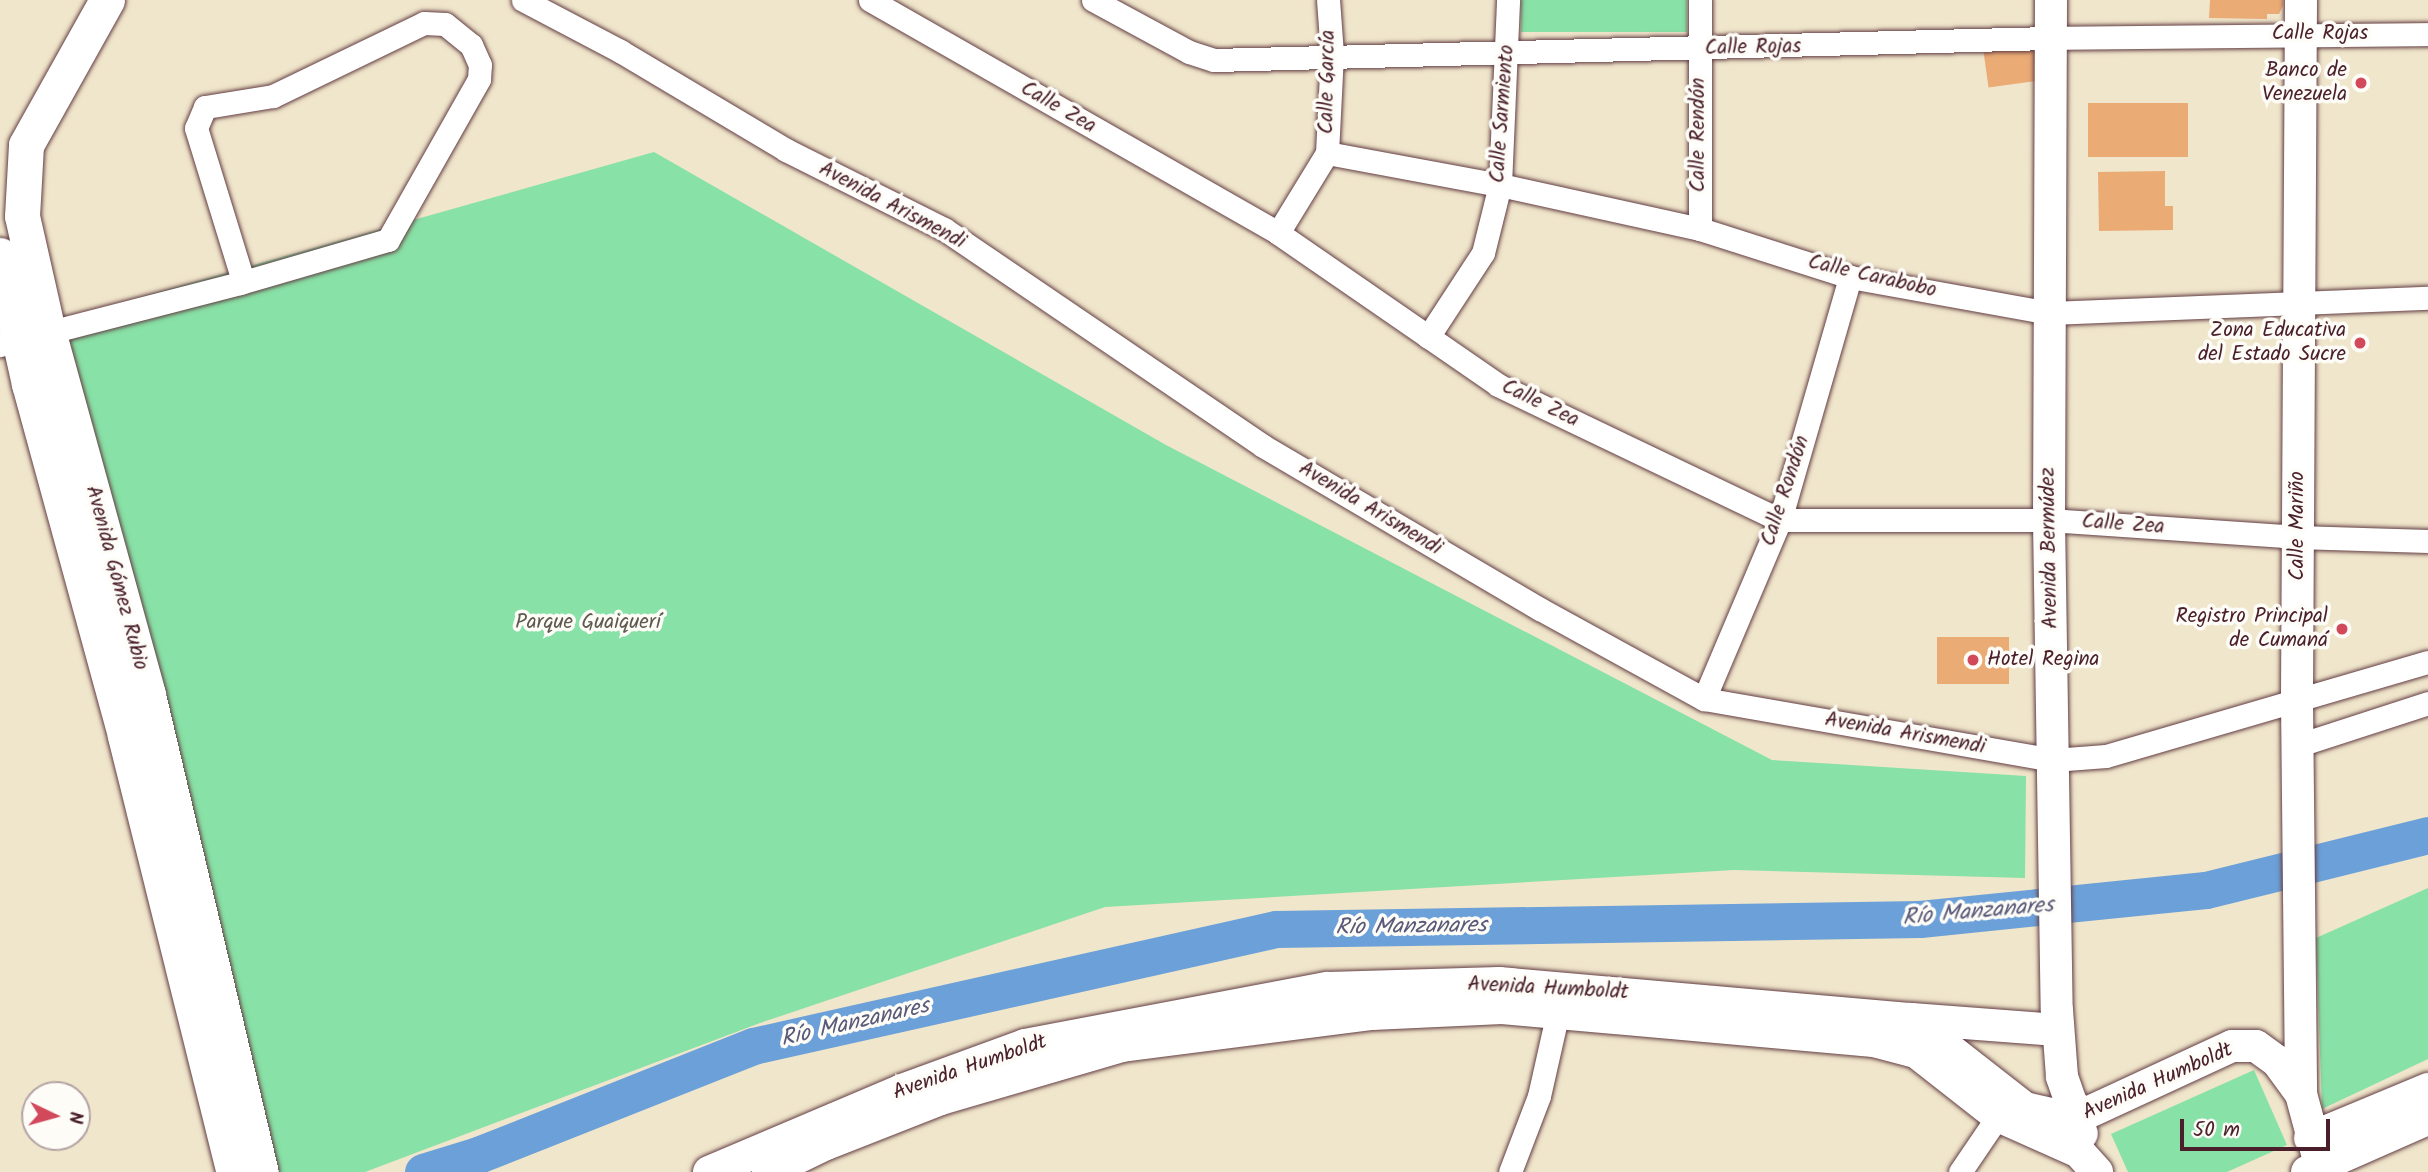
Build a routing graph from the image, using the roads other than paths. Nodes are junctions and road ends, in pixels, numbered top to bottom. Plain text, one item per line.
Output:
1 (84, 0) edge
2 (107, 0) edge
3 (523, 0) edge
4 (870, 0) edge
5 (1093, 0) edge
6 (1328, 0) edge
7 (1508, 0) edge
8 (1700, 0) edge
9 (2051, 0) edge
10 (2301, 0) edge
11 (2301, 33) junction
12 (2428, 34) edge
13 (2052, 38) junction
14 (1698, 50) junction
15 (1332, 54) junction
16 (1507, 56) junction
17 (0, 147) edge
18 (1327, 153) junction
19 (1500, 185) junction
20 (1700, 229) junction
21 (1278, 233) junction
22 (0, 254) edge
23 (1850, 277) junction
24 (243, 281) junction
25 (2428, 298) edge
26 (2299, 303) junction
27 (2050, 313) junction
28 (1428, 337) junction
29 (22, 339) edge
30 (1780, 520) junction
31 (2049, 520) junction
32 (2297, 537) junction
33 (2428, 541) edge
34 (2428, 662) edge
35 (1704, 699) junction
36 (2297, 702) junction
37 (2428, 703) edge
38 (2299, 745) junction
39 (2053, 760) junction
40 (1558, 1012) junction
41 (1911, 1019) junction
42 (2058, 1020) junction
43 (2428, 1088) edge
44 (2301, 1094) junction
45 (1998, 1116) junction
46 (2074, 1119) junction
47 (2428, 1119) edge
48 (2310, 1138) junction
49 (246, 1166) edge
50 (2317, 1171) edge
51 (709, 1172) edge
52 (768, 1172) edge
53 (1510, 1172) edge
54 (1960, 1172) edge
55 (2100, 1172) edge

1 - 17 main road
2 - 29 main road, Avenida Gómez Rubio
3 - 35 street, Avenida Arismendi
4 - 21 street, Calle Zea
5 - 15 street, Calle Rojas
6 - 15 street, Calle García
7 - 16 street, Calle Sarmiento
8 - 14 street, Calle Rendón
9 - 13 main road, Avenida Bermúdez
10 - 11 main road, Calle Mariño
11 - 12 street, Calle Rojas
11 - 13 street, Calle Rojas
11 - 26 main road, Calle Mariño
13 - 14 street, Calle Rojas
13 - 27 main road, Avenida Bermúdez
14 - 16 street, Calle Rojas
14 - 20 street, Calle Rendón
15 - 16 street, Calle Rojas
15 - 18 street, Calle García
16 - 19 street, Calle Sarmiento
18 - 19 street, Calle Carabobo
18 - 21 street, Calle García
19 - 20 street, Calle Carabobo
19 - 28 street, Calle Sarmiento
20 - 23 street, Calle Carabobo
21 - 28 street, Calle Zea
22 - 29 main road, Avenida Gómez Rubio
23 - 27 street, Calle Carabobo
23 - 30 street, Calle Rondón
24 - 24 street
24 - 29 street
25 - 26 street, Calle Carabobo
26 - 27 street, Calle Carabobo
26 - 32 main road, Calle Mariño
27 - 31 main road, Avenida Bermúdez
28 - 30 street, Calle Zea
29 - 49 main road, Avenida Gómez Rubio
30 - 31 street, Calle Zea
30 - 35 street, Calle Rondón
31 - 32 street, Calle Zea
31 - 39 main road, Avenida Bermúdez
32 - 33 street, Calle Zea
32 - 36 main road, Calle Mariño
34 - 36 street, Avenida Arismendi
35 - 39 street, Avenida Arismendi
36 - 38 main road, Calle Mariño
36 - 39 street, Avenida Arismendi
37 - 38 street
38 - 44 main road, Calle Mariño
39 - 42 main road, Avenida Bermúdez
40 - 45 main road, Avenida Humboldt
40 - 52 main road, Avenida Humboldt
40 - 53 street
41 - 42 main road
41 - 46 main road, Avenida Humboldt
41 - 51 main road, Avenida Humboldt
42 - 46 main road, Avenida Bermúdez
43 - 48 main road
44 - 46 main road, Avenida Humboldt
44 - 48 main road, Avenida Humboldt
45 - 54 street
45 - 55 main road, Avenida Humboldt
46 - 55 main road, Avenida Bermúdez
47 - 50 main road, Avenida Humboldt
48 - 50 main road, Avenida Humboldt

